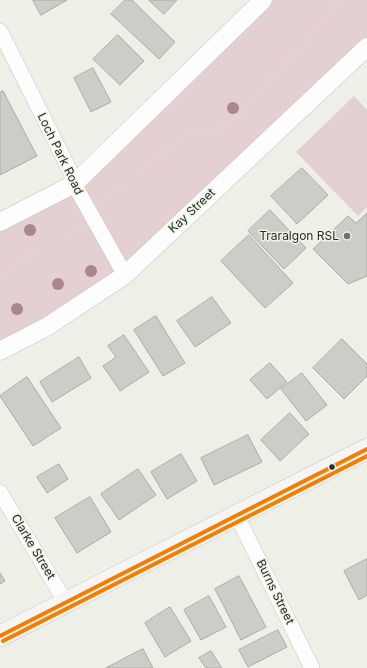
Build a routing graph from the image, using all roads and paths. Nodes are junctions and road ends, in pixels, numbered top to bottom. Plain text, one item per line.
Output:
1 (263, 0) edge
2 (331, 0) edge
3 (342, 0) edge
4 (333, 10) junction
5 (0, 31) edge
6 (367, 47) edge
7 (74, 184) junction
8 (93, 218) junction
9 (0, 222) edge
10 (0, 274) edge
11 (125, 274) junction
12 (0, 352) edge
13 (367, 448) edge
14 (0, 492) edge
15 (238, 516) junction
16 (66, 603) junction
17 (0, 636) edge
18 (312, 668) edge

1 - 7 street
2 - 4 path
3 - 4 path
4 - 8 path
5 - 7 street, Loch Park Road
6 - 11 street, Kay Street
7 - 8 street, Loch Park Road
7 - 9 street
8 - 10 path
8 - 11 street, Loch Park Road
11 - 12 street, Kay Street
13 - 15 main road
14 - 16 street, Clarke Street
15 - 16 main road
15 - 18 street, Burns Street
16 - 17 main road

